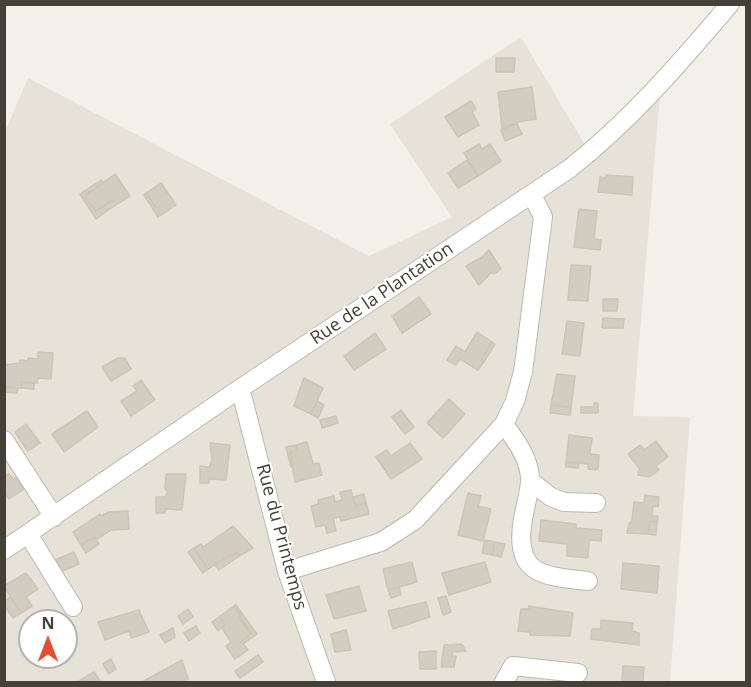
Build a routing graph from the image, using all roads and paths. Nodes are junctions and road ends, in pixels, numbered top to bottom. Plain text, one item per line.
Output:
1 (730, 4) edge
2 (532, 195) junction
3 (238, 390) junction
4 (504, 424) junction
5 (4, 440) edge
6 (530, 481) junction
7 (596, 502) dead end
8 (54, 517) junction
9 (28, 534) junction
10 (4, 550) edge
11 (287, 572) junction
12 (588, 581) dead end
13 (73, 607) dead end
14 (578, 673) dead end
15 (326, 682) edge
16 (504, 682) edge

1 - 2 street, Rue de la Plantation
2 - 3 street, Rue de la Plantation
2 - 4 street
3 - 8 street, Rue de la Plantation
3 - 11 street, Rue du Printemps
4 - 6 street
4 - 11 street
5 - 8 street
6 - 7 street
6 - 12 street
8 - 9 street, Rue de la Plantation
9 - 10 street, Rue de la Plantation
9 - 13 street
11 - 15 street, Rue du Printemps
14 - 16 street

